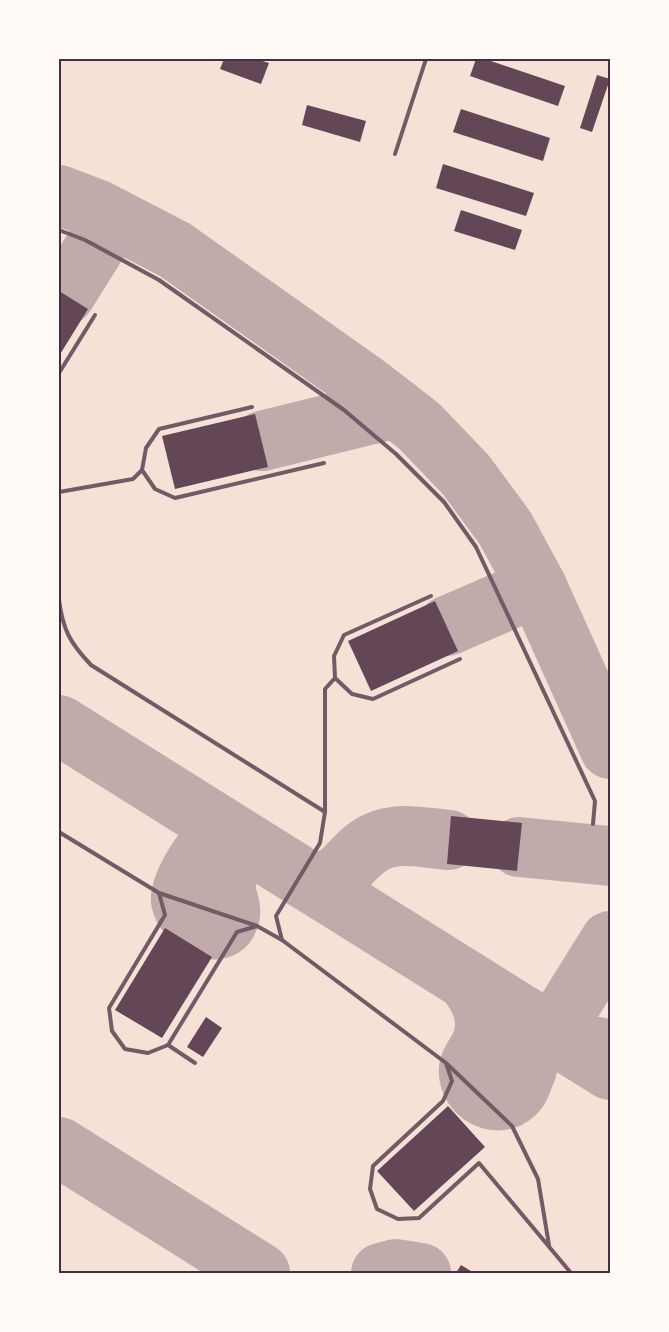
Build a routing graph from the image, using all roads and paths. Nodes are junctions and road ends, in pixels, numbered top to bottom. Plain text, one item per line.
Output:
1 (426, 59) edge
2 (395, 154) dead end
3 (59, 230) edge
4 (95, 316) dead end
5 (59, 372) edge
6 (252, 407) dead end
7 (324, 463) dead end
8 (142, 470) junction
9 (59, 492) edge
10 (431, 596) dead end
11 (59, 600) edge
12 (460, 659) dead end
13 (335, 678) junction
14 (325, 812) junction
15 (593, 824) dead end
16 (59, 832) edge
17 (158, 893) junction
18 (257, 926) junction
19 (282, 940) junction
20 (168, 1045) junction
21 (446, 1062) junction
22 (195, 1063) dead end
23 (549, 1247) junction
24 (571, 1273) edge

1 - 2 lane
3 - 15 lane
4 - 5 lane
6 - 8 lane
7 - 8 lane
8 - 9 lane
10 - 13 lane
11 - 14 lane
12 - 13 lane
13 - 14 lane
14 - 19 lane
16 - 17 lane
17 - 18 lane
17 - 20 lane
18 - 19 lane
18 - 20 lane
19 - 21 lane
20 - 22 lane
21 - 23 lane
21 - 23 lane
23 - 24 lane

